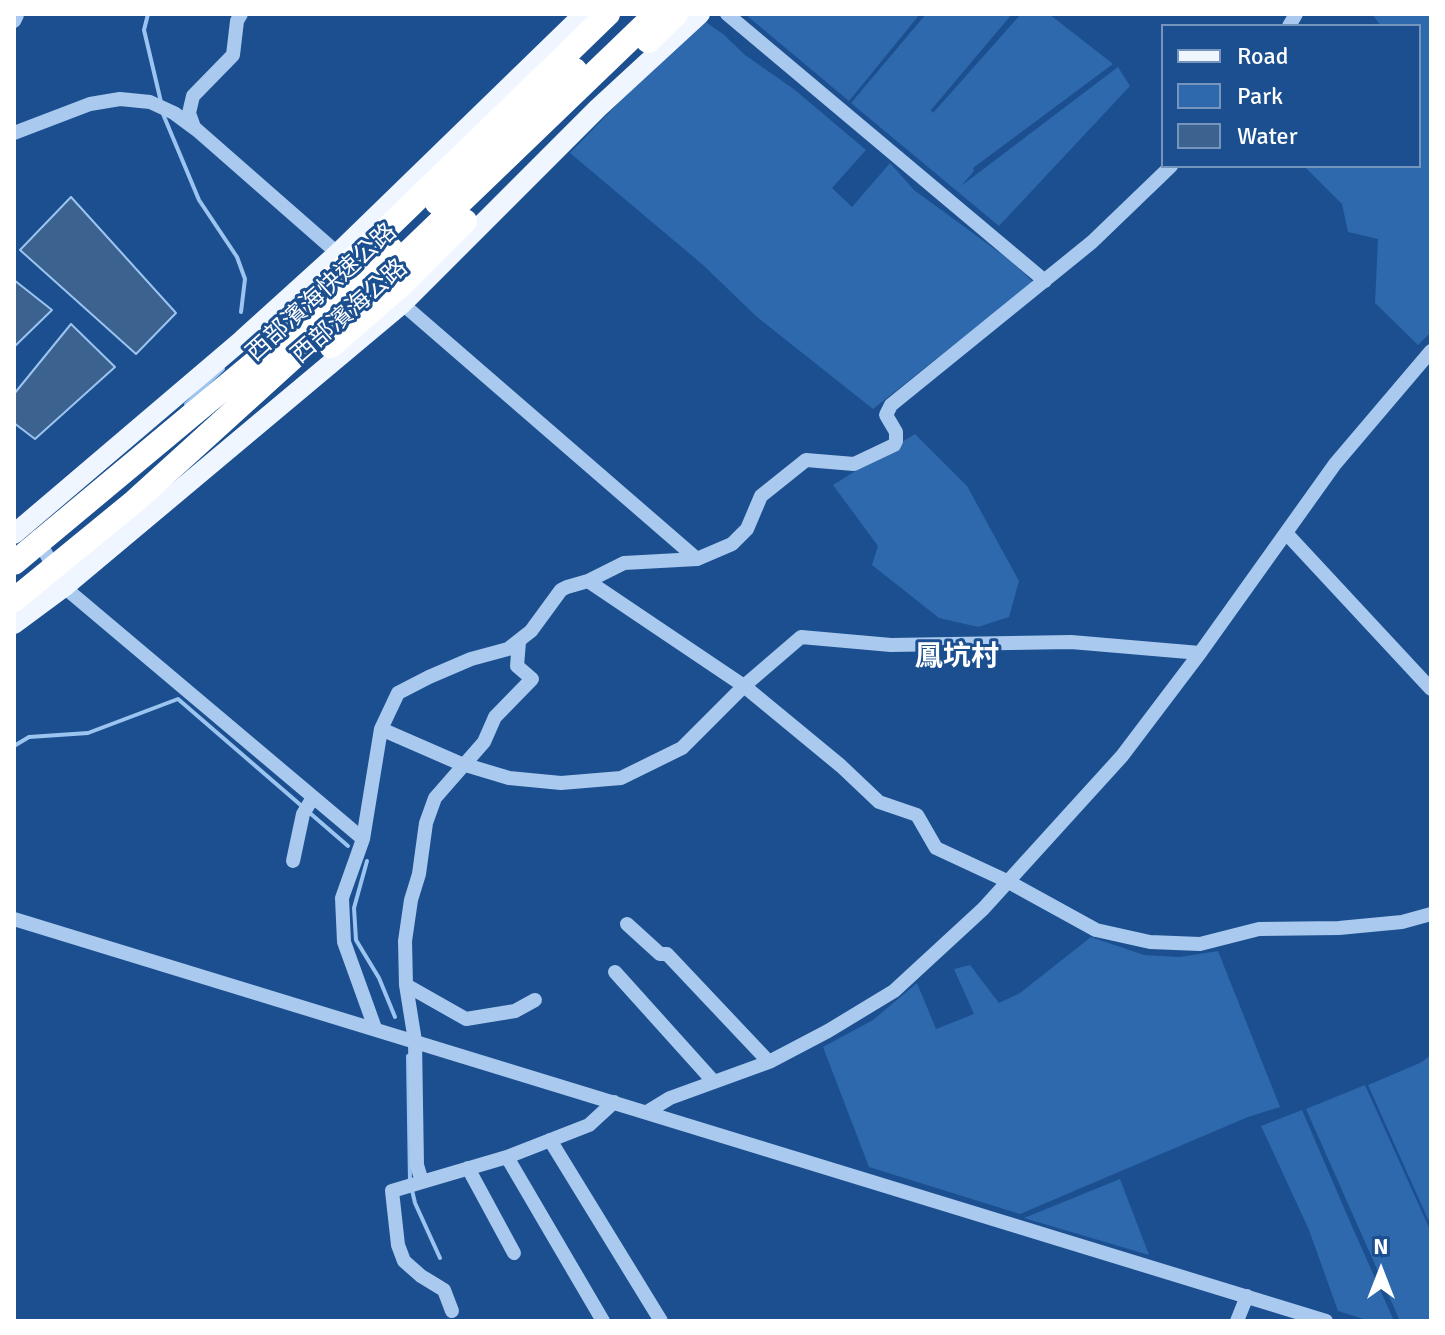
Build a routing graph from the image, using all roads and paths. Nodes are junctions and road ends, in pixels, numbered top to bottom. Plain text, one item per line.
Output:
1 (241, 14) edge
2 (584, 14) edge
3 (608, 14) edge
4 (635, 14) edge
5 (656, 14) edge
6 (676, 14) edge
7 (700, 14) edge
8 (727, 14) edge
9 (17, 15) edge
10 (14, 21) edge
11 (197, 130) junction
12 (14, 133) edge
13 (1169, 168) edge
14 (337, 254) junction
15 (1045, 281) junction
16 (403, 303) junction
17 (1431, 351) edge
18 (135, 501) junction
19 (81, 506) junction
20 (21, 527) edge
21 (1286, 533) junction
22 (697, 559) junction
23 (14, 563) edge
24 (588, 581) junction
25 (64, 587) junction
26 (14, 600) edge
27 (14, 624) edge
28 (519, 642) junction
29 (1200, 653) junction
30 (744, 686) junction
31 (1431, 689) edge
32 (381, 729) junction
33 (465, 765) junction
34 (312, 799) junction
35 (363, 839) junction
36 (293, 861) dead end
37 (1007, 881) junction
38 (1431, 914) edge
39 (14, 919) edge
40 (627, 924) dead end
41 (615, 972) dead end
42 (406, 985) junction
43 (535, 1000) dead end
44 (375, 1028) junction
45 (415, 1041) junction
46 (769, 1062) junction
47 (714, 1082) junction
48 (614, 1102) junction
49 (647, 1112) junction
50 (550, 1140) junction
51 (507, 1157) junction
52 (468, 1168) junction
53 (422, 1182) junction
54 (514, 1253) dead end
55 (1247, 1296) junction
56 (452, 1311) dead end
57 (603, 1321) edge
58 (661, 1321) edge
59 (1237, 1321) edge
60 (1326, 1321) edge

1 - 11 street
2 - 14 main road
3 - 19 highway
4 - 19 highway, 西部濱海快速公路
5 - 18 highway, 西部濱海快速公路
6 - 18 highway
7 - 16 main road, 西部濱海公路
8 - 15 street
9 - 10 street
11 - 12 street
11 - 14 street
13 - 15 street
14 - 16 street
14 - 20 main road
15 - 22 street
16 - 22 street
16 - 25 main road, 西部濱海公路
17 - 21 street
18 - 26 highway, 西部濱海快速公路
19 - 23 highway, 西部濱海快速公路
20 - 25 street
21 - 29 street
21 - 31 street
22 - 24 street
24 - 28 street
24 - 30 street
25 - 27 main road, 西部濱海公路
25 - 34 street
28 - 32 street
28 - 33 street
29 - 30 street
29 - 37 street
30 - 33 street
30 - 37 street
32 - 33 street
32 - 35 street
33 - 42 street
34 - 35 street
34 - 36 street
35 - 44 street
37 - 38 street
37 - 46 street
39 - 44 street
40 - 46 street
41 - 47 street
42 - 43 street
42 - 45 street
44 - 45 street
45 - 48 street
45 - 53 street
46 - 47 street
47 - 49 street
48 - 49 street
48 - 50 street
49 - 55 street
50 - 51 street
50 - 58 street
51 - 52 street
51 - 57 street
52 - 53 street
52 - 54 street
53 - 56 street
55 - 59 street
55 - 60 street

